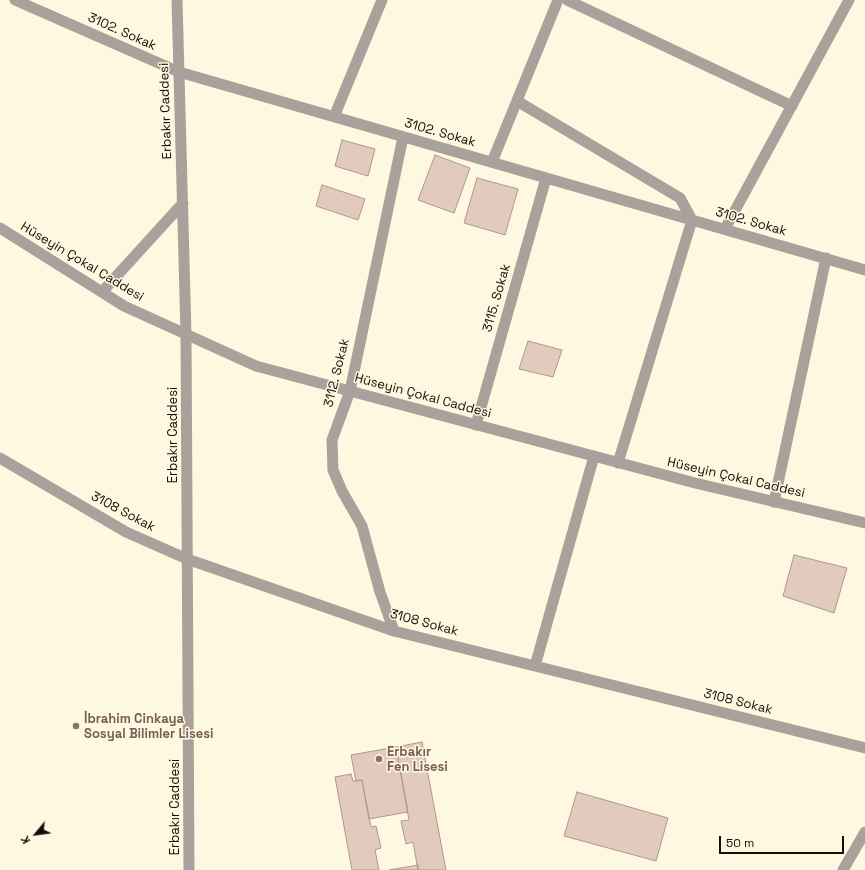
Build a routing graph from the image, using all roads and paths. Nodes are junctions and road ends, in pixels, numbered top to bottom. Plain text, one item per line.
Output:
1 (14, 0) edge
2 (177, 0) edge
3 (382, 0) edge
4 (558, 0) edge
5 (849, 0) edge
6 (573, 1) edge
7 (179, 72) junction
8 (517, 101) junction
9 (792, 106) junction
10 (334, 117) junction
11 (402, 137) junction
12 (492, 162) junction
13 (546, 178) junction
14 (183, 203) junction
15 (692, 220) junction
16 (0, 228) edge
17 (724, 229) junction
18 (826, 258) junction
19 (865, 270) edge
20 (102, 292) junction
21 (186, 334) junction
22 (350, 391) junction
23 (476, 425) junction
24 (594, 456) junction
25 (0, 458) edge
26 (618, 463) junction
27 (774, 502) junction
28 (865, 523) edge
29 (187, 559) junction
30 (394, 631) junction
31 (535, 666) junction
32 (865, 748) edge
33 (865, 832) edge
34 (189, 870) edge
35 (843, 870) edge

1 - 7 street, 3102. Sokak
2 - 7 street, Erbakır Caddesi
3 - 10 street
4 - 8 street
5 - 9 street
6 - 9 street
7 - 10 street, 3102. Sokak
7 - 14 street, Erbakır Caddesi
8 - 12 street
8 - 15 street
9 - 17 street
10 - 11 street, 3102. Sokak
11 - 12 street, 3102. Sokak
11 - 22 street, 3112. Sokak
12 - 13 street, 3102. Sokak
13 - 15 street, 3102. Sokak
13 - 23 street, 3115. Sokak
14 - 20 street
14 - 21 street, Erbakır Caddesi
15 - 17 street, 3102. Sokak
15 - 26 street
16 - 20 street, Hüseyin Çokal Caddesi
17 - 18 street, 3102. Sokak
18 - 19 street, 3102. Sokak
18 - 27 street
20 - 21 street, Hüseyin Çokal Caddesi
21 - 22 street, Hüseyin Çokal Caddesi
21 - 29 street, Erbakır Caddesi
22 - 23 street, Hüseyin Çokal Caddesi
22 - 30 street, 3112. Sokak
23 - 24 street, Hüseyin Çokal Caddesi
24 - 26 street, Hüseyin Çokal Caddesi
24 - 31 street
25 - 29 street, 3108 Sokak
26 - 27 street, Hüseyin Çokal Caddesi
27 - 28 street, Hüseyin Çokal Caddesi
29 - 30 street, 3108 Sokak
29 - 34 street, Erbakır Caddesi
30 - 31 street, 3108 Sokak
31 - 32 street, 3108 Sokak
33 - 35 street

